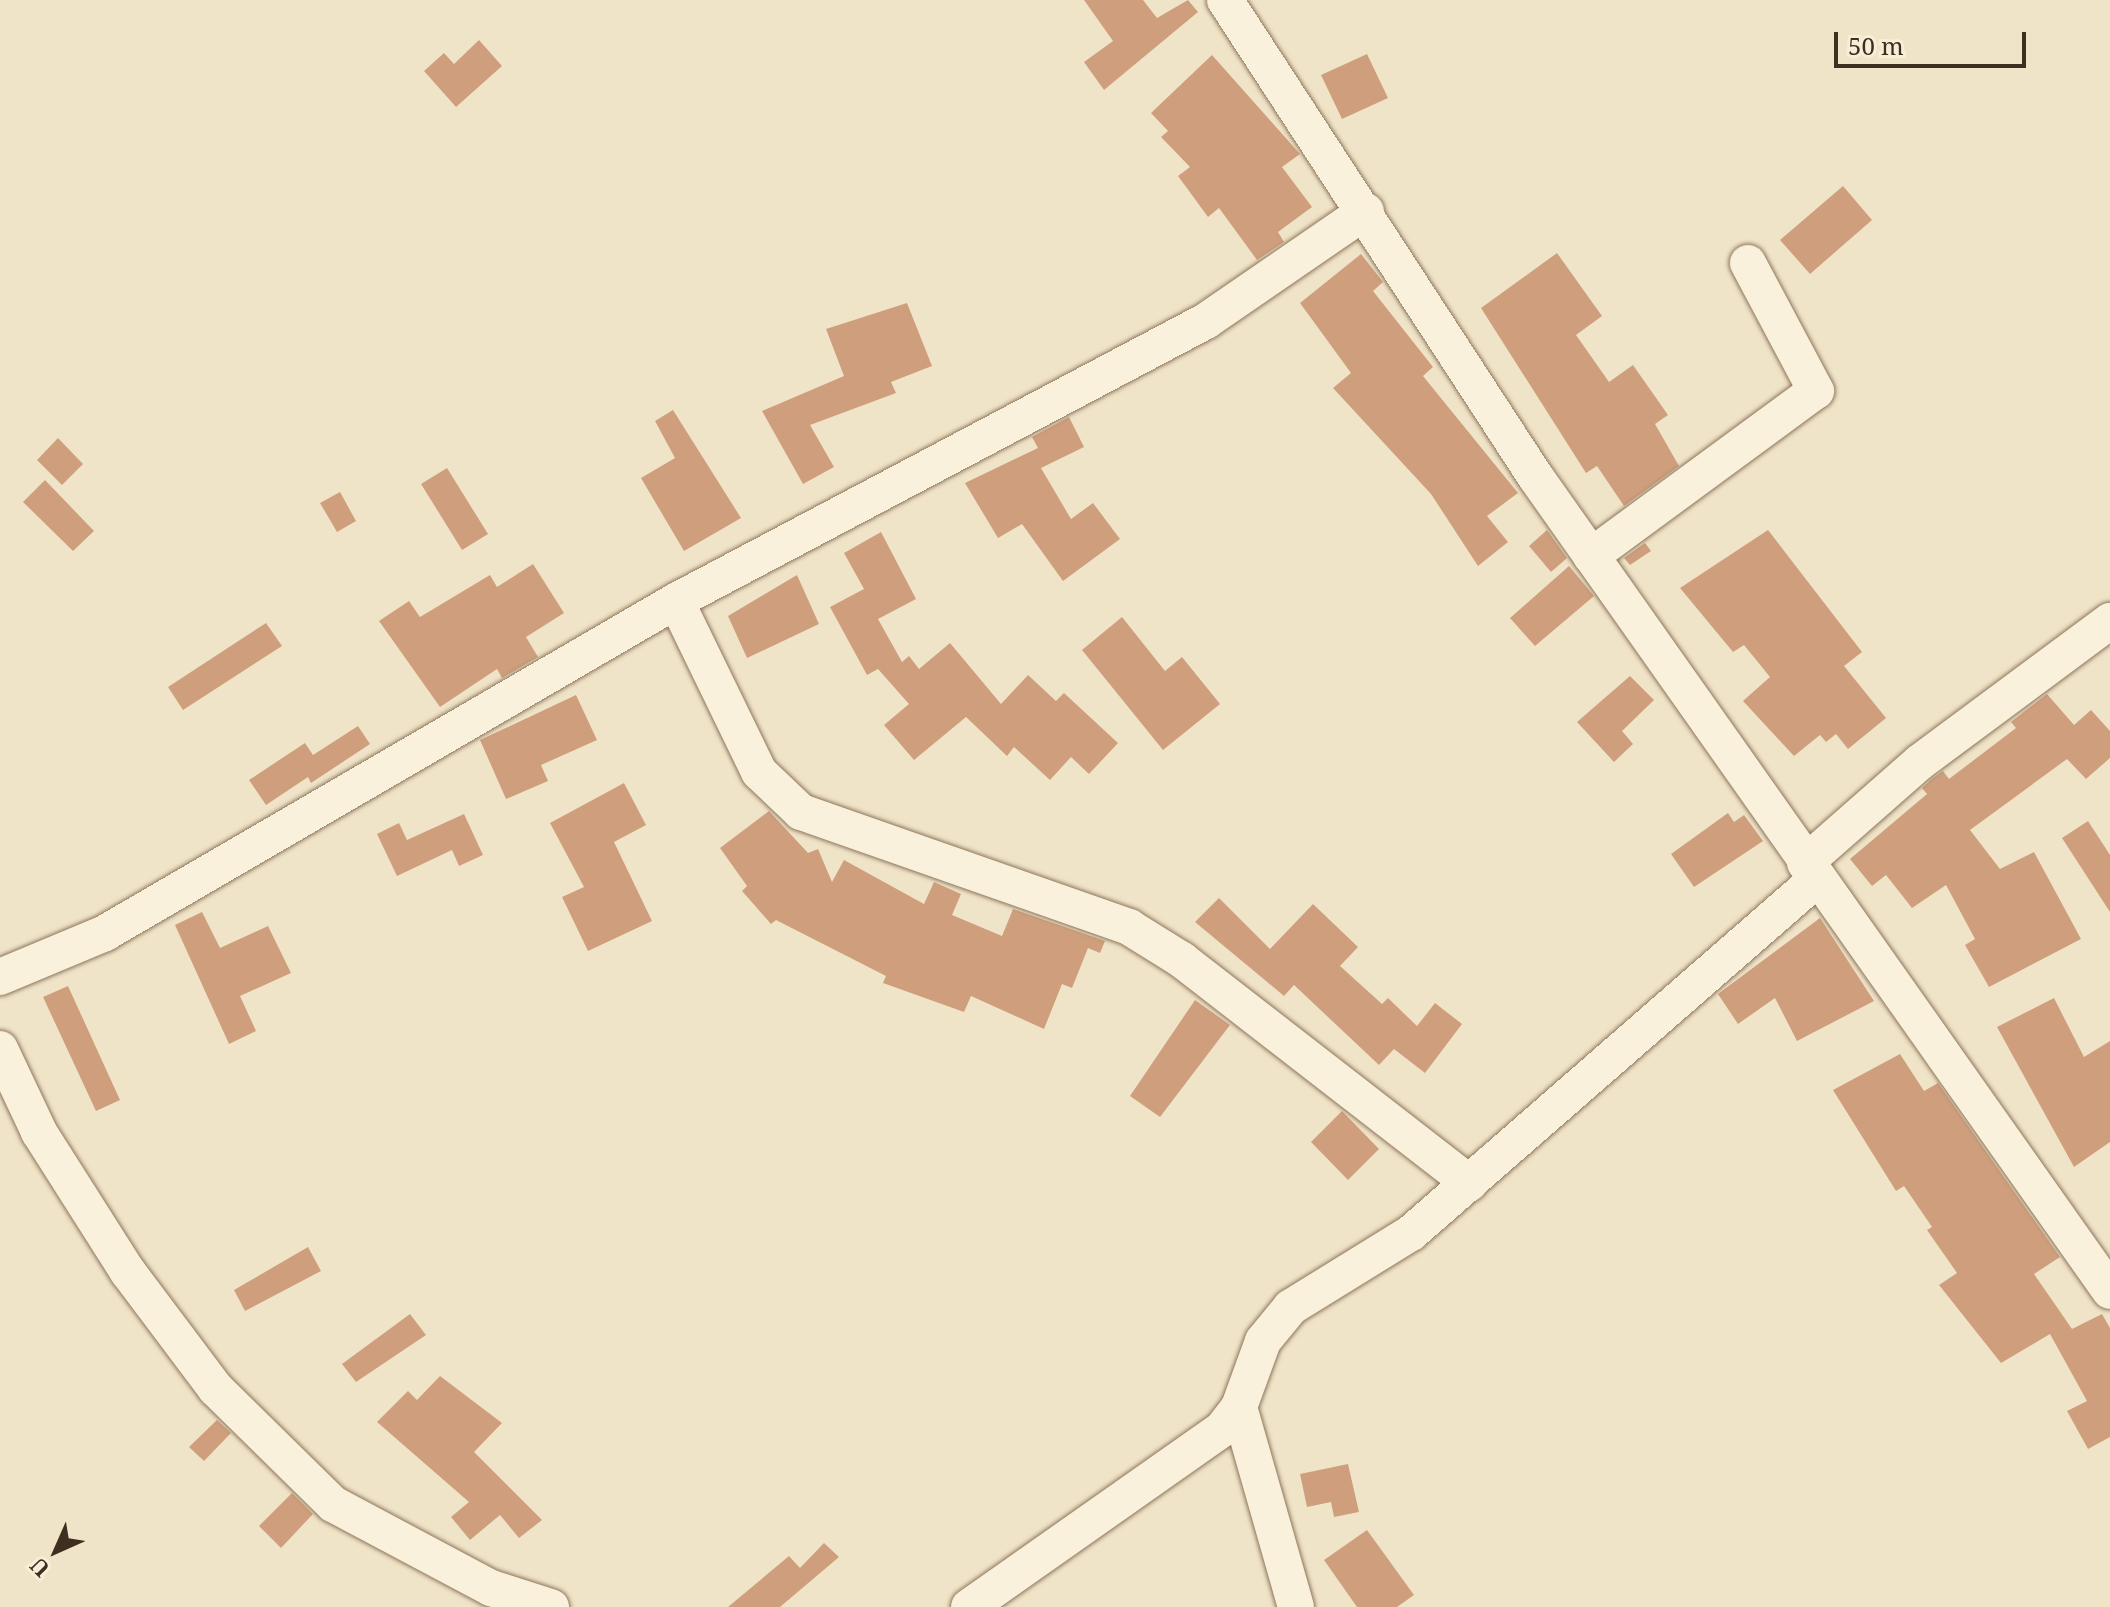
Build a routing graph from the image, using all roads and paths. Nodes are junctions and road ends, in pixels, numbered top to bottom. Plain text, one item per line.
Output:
1 (1225, 0) edge
2 (1366, 211) junction
3 (1748, 263) dead end
4 (1591, 556) junction
5 (676, 601) junction
6 (2110, 621) edge
7 (1811, 871) junction
8 (0, 977) edge
9 (0, 1049) edge
10 (1470, 1183) junction
11 (2110, 1291) edge
12 (1239, 1407) junction
13 (551, 1607) edge
14 (969, 1607) edge
15 (1296, 1607) edge

1 - 2 street
2 - 4 street
2 - 5 street
3 - 4 street
4 - 7 street
5 - 8 street
5 - 10 street
6 - 7 street
7 - 10 street
7 - 11 street
9 - 13 street
10 - 12 street
12 - 14 street
12 - 15 street

